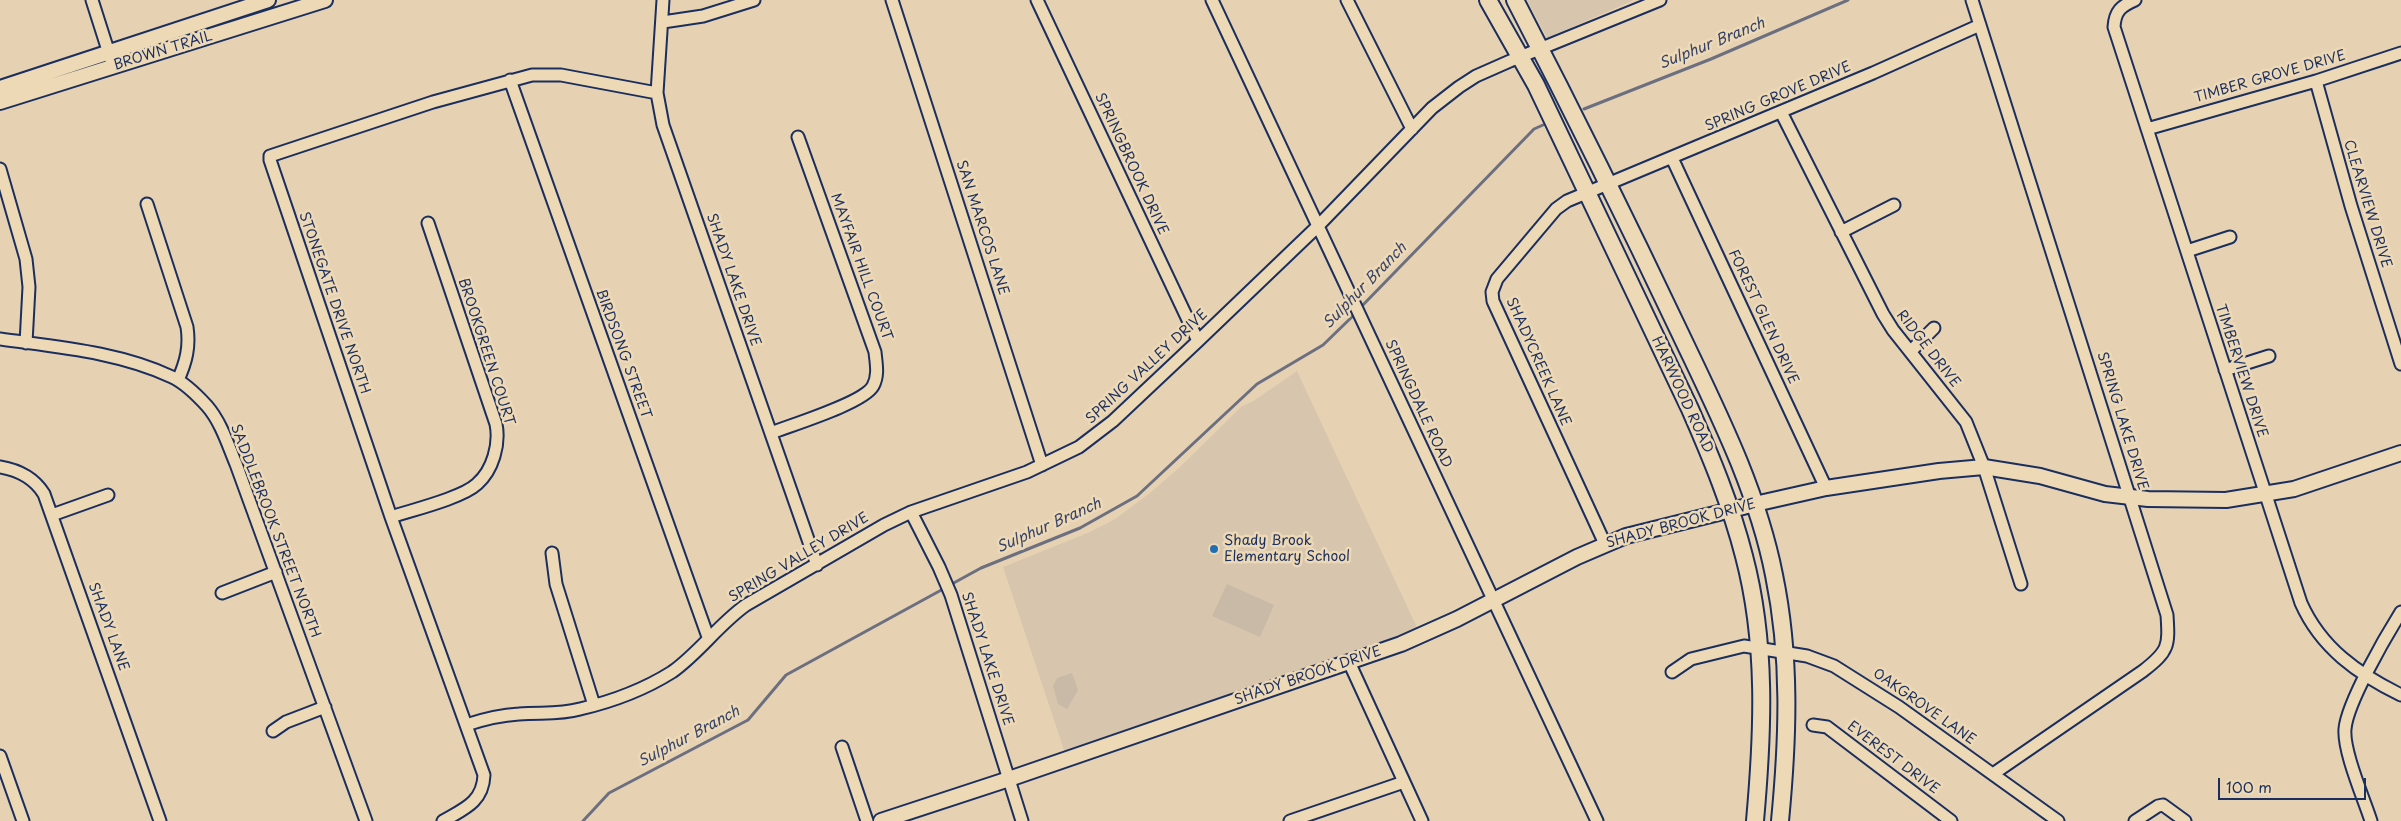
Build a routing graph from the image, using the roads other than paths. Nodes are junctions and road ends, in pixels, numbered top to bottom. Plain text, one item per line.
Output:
1 (92, 0) edge
2 (268, 0) edge
3 (325, 0) edge
4 (663, 0) edge
5 (754, 0) edge
6 (892, 0) edge
7 (1037, 0) edge
8 (1212, 0) edge
9 (1347, 0) edge
10 (1488, 0) edge
11 (1515, 0) edge
12 (1660, 0) edge
13 (1972, 0) edge
14 (2135, 0) edge
15 (663, 22) junction
16 (1980, 25) junction
17 (1540, 49) junction
18 (108, 52) junction
19 (2401, 53) edge
20 (1520, 57) junction
21 (113, 66) junction
22 (510, 80) junction
23 (2316, 81) junction
24 (0, 88) edge
25 (657, 93) junction
26 (0, 102) edge
27 (1781, 112) junction
28 (1412, 129) junction
29 (2147, 129) junction
30 (798, 137) dead end
31 (1672, 158) junction
32 (0, 169) edge
33 (1610, 184) junction
34 (1586, 192) junction
35 (147, 204) dead end
36 (1894, 204) dead end
37 (428, 223) dead end
38 (1318, 226) junction
39 (1841, 232) junction
40 (2230, 237) dead end
41 (2187, 251) junction
42 (1934, 328) dead end
43 (0, 339) edge
44 (1198, 341) junction
45 (26, 343) junction
46 (1911, 351) junction
47 (2268, 356) dead end
48 (2401, 364) edge
49 (2225, 370) junction
50 (178, 380) junction
51 (771, 433) junction
52 (2401, 453) edge
53 (1042, 465) junction
54 (0, 467) edge
55 (1984, 467) junction
56 (1826, 488) junction
57 (2266, 494) junction
58 (108, 495) dead end
59 (2130, 497) junction
60 (1755, 504) junction
61 (1730, 510) junction
62 (911, 512) junction
63 (52, 515) junction
64 (391, 517) junction
65 (1605, 544) junction
66 (552, 553) dead end
67 (817, 565) junction
68 (276, 572) junction
69 (2021, 584) dead end
70 (222, 593) dead end
71 (1492, 599) junction
72 (2401, 612) edge
73 (708, 637) junction
74 (1760, 649) junction
75 (1785, 652) junction
76 (1349, 662) junction
77 (1672, 672) dead end
78 (2366, 676) junction
79 (2401, 695) edge
80 (594, 705) junction
81 (325, 707) junction
82 (466, 725) junction
83 (1813, 725) dead end
84 (273, 731) dead end
85 (842, 747) dead end
86 (0, 756) edge
87 (1993, 774) junction
88 (1009, 779) junction
89 (1404, 782) junction
90 (23, 821) edge
91 (160, 821) edge
92 (366, 821) edge
93 (443, 821) edge
94 (867, 821) edge
95 (881, 821) edge
96 (1022, 821) edge
97 (1290, 821) edge
98 (1422, 821) edge
99 (1597, 821) edge
100 (1755, 821) edge
101 (1780, 821) edge
102 (1951, 821) edge
103 (2058, 821) edge
104 (2135, 821) edge
105 (2185, 821) edge
106 (2371, 821) edge

1 - 18 street
2 - 18 street, BROWN TRAIL
3 - 21 street, BROWN TRAIL
4 - 15 street, SHADY LAKE DRIVE
5 - 15 street
6 - 53 street, SAN MARCOS LANE
7 - 44 street, SPRINGBROOK DRIVE
8 - 38 street, SPRINGDALE ROAD
9 - 28 street
10 - 20 main road, HARWOOD ROAD
11 - 17 main road, HARWOOD ROAD
12 - 17 street, SPRING VALLEY DRIVE
13 - 16 street, SPRING LAKE DRIVE
14 - 29 street, TIMBERVIEW DRIVE
15 - 25 street, SHADY LAKE DRIVE
16 - 27 street, SPRING GROVE DRIVE
16 - 59 street, SPRING LAKE DRIVE
17 - 20 street, SPRING VALLEY DRIVE
17 - 33 main road, HARWOOD ROAD
18 - 21 street
18 - 24 street, BROWN TRAIL
19 - 23 street, TIMBER GROVE DRIVE
20 - 28 street, SPRING VALLEY DRIVE
20 - 34 main road, HARWOOD ROAD
21 - 26 street, BROWN TRAIL
22 - 25 street, STONEGATE DRIVE NORTH
22 - 64 street, STONEGATE DRIVE NORTH
22 - 73 street, BIRDSONG STREET
23 - 29 street, TIMBER GROVE DRIVE
23 - 48 street, CLEARVIEW DRIVE
25 - 51 street, SHADY LAKE DRIVE
27 - 31 street, SPRING GROVE DRIVE
27 - 39 street, RIDGE DRIVE
28 - 38 street, SPRING VALLEY DRIVE
29 - 41 street, TIMBERVIEW DRIVE
30 - 51 street, MAYFAIR HILL COURT
31 - 33 street, SPRING GROVE DRIVE
31 - 56 street, FOREST GLEN DRIVE
32 - 45 street
33 - 34 street, SPRING GROVE DRIVE
33 - 60 main road, HARWOOD ROAD
34 - 61 main road, HARWOOD ROAD
34 - 65 street, SHADYCREEK LANE
35 - 50 street
36 - 39 street
37 - 64 street, BROOKGREEN COURT
38 - 44 street, SPRING VALLEY DRIVE
38 - 71 street, SPRINGDALE ROAD
39 - 46 street, RIDGE DRIVE
40 - 41 street
41 - 49 street, TIMBERVIEW DRIVE
42 - 46 street
43 - 45 street, SADDLEBROOK STREET NORTH
44 - 53 street, SPRING VALLEY DRIVE
45 - 50 street, SADDLEBROOK STREET NORTH
46 - 55 street, RIDGE DRIVE
47 - 49 street
49 - 57 street, TIMBERVIEW DRIVE
50 - 68 street, SADDLEBROOK STREET NORTH
51 - 67 street, SHADY LAKE DRIVE
52 - 57 street, SHADY BROOK DRIVE
53 - 62 street, SPRING VALLEY DRIVE
54 - 63 street, SHADY LANE
55 - 56 street, SHADY BROOK DRIVE
55 - 59 street, SHADY BROOK DRIVE
55 - 69 street, RIDGE DRIVE
56 - 60 street, SHADY BROOK DRIVE
57 - 59 street, SHADY BROOK DRIVE
57 - 78 street, TIMBERVIEW DRIVE
58 - 63 street
59 - 87 street, SPRING LAKE DRIVE
60 - 61 street, SHADY BROOK DRIVE
60 - 75 main road, HARWOOD ROAD
61 - 65 street, SHADY BROOK DRIVE
61 - 74 main road, HARWOOD ROAD
62 - 67 street, SPRING VALLEY DRIVE
62 - 88 street, SHADY LAKE DRIVE
63 - 91 street, SHADY LANE
64 - 82 street, STONEGATE DRIVE NORTH
65 - 71 street, SHADY BROOK DRIVE
66 - 80 street
67 - 73 street, SPRING VALLEY DRIVE
68 - 70 street
68 - 81 street, SADDLEBROOK STREET NORTH
71 - 76 street, SHADY BROOK DRIVE
71 - 99 street, SPRINGDALE ROAD
72 - 78 street
73 - 80 street, SPRING VALLEY DRIVE
74 - 75 street, OAKGROVE LANE
74 - 77 street, OAKGROVE LANE
74 - 100 main road, HARWOOD ROAD
75 - 87 street, OAKGROVE LANE
75 - 101 main road, HARWOOD ROAD
76 - 88 street, SHADY BROOK DRIVE
76 - 89 street
78 - 79 street, TIMBERVIEW DRIVE
78 - 106 street
80 - 82 street, SPRING VALLEY DRIVE
81 - 84 street
81 - 92 street, SADDLEBROOK STREET NORTH
82 - 93 street, STONEGATE DRIVE NORTH
83 - 102 street, EVEREST DRIVE
85 - 94 street
86 - 90 street
87 - 103 street, OAKGROVE LANE
88 - 95 street, SHADY BROOK DRIVE
88 - 96 street, SHADY LAKE DRIVE
89 - 97 street
89 - 98 street
104 - 105 street

